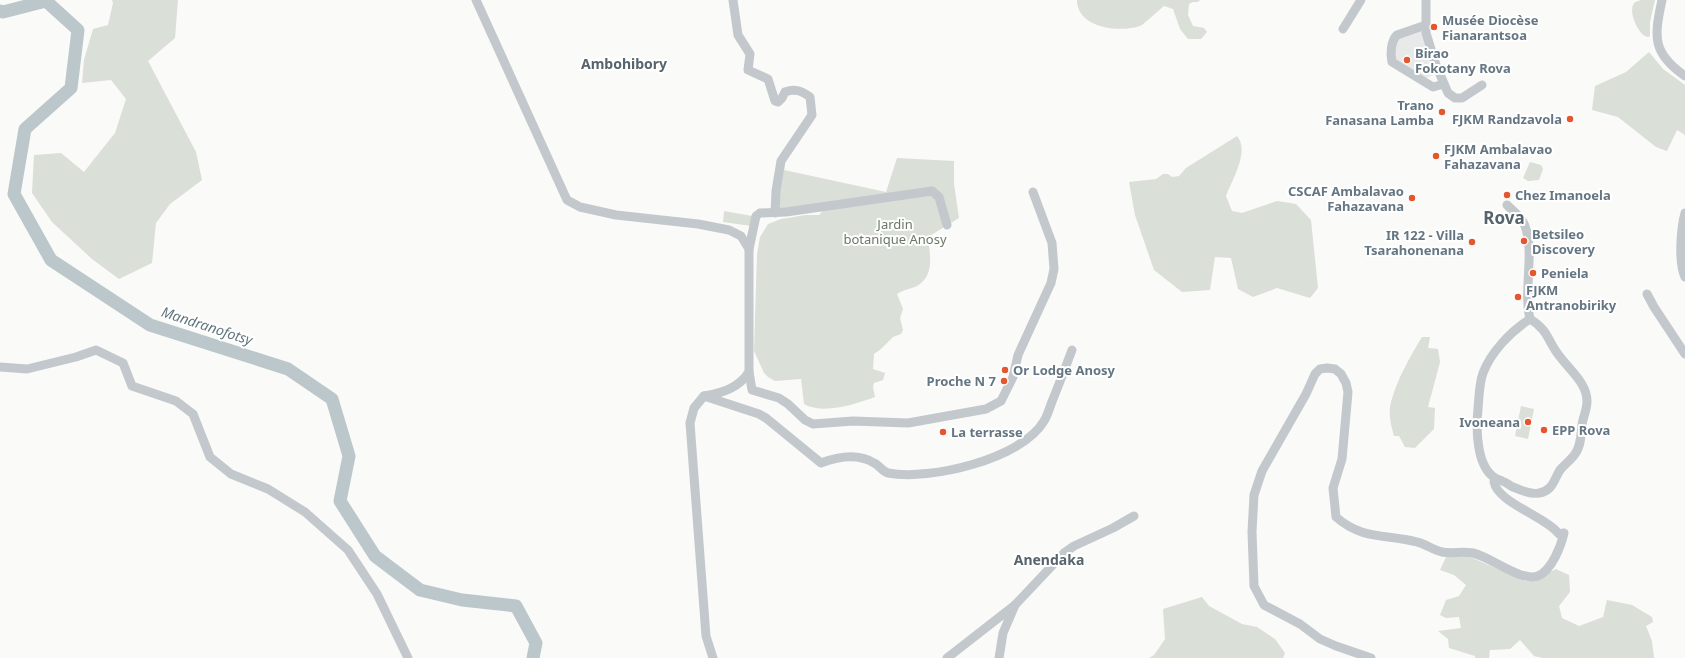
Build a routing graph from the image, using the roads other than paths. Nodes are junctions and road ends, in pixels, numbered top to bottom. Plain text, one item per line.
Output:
1 (476, 0) edge
2 (733, 0) edge
3 (1361, 0) edge
4 (1426, 0) edge
5 (1662, 0) edge
6 (1426, 26) junction
7 (1343, 29) dead end
8 (1685, 76) edge
9 (1482, 85) dead end
10 (1446, 88) junction
11 (1033, 192) dead end
12 (1507, 205) dead end
13 (775, 213) junction
14 (1685, 213) edge
15 (948, 226) dead end
16 (749, 249) junction
17 (1685, 277) edge
18 (1647, 294) dead end
19 (1530, 319) junction
20 (1072, 350) dead end
21 (1685, 354) edge
22 (0, 367) edge
23 (749, 372) junction
24 (704, 396) junction
25 (1497, 480) junction
26 (1134, 516) dead end
27 (1015, 605) junction
28 (408, 658) edge
29 (713, 658) edge
30 (946, 658) edge
31 (999, 658) edge
32 (1371, 658) edge

1 - 16 street
2 - 13 street
3 - 7 street
4 - 6 street
5 - 8 street
6 - 10 street
6 - 10 street
9 - 10 street
11 - 23 street
12 - 19 street
13 - 15 street
13 - 16 street
14 - 17 street
16 - 23 street
18 - 21 street
19 - 25 street
19 - 25 street
20 - 24 street
22 - 28 street
23 - 24 street
24 - 29 street
25 - 32 street
26 - 27 street
27 - 30 street
27 - 31 street

